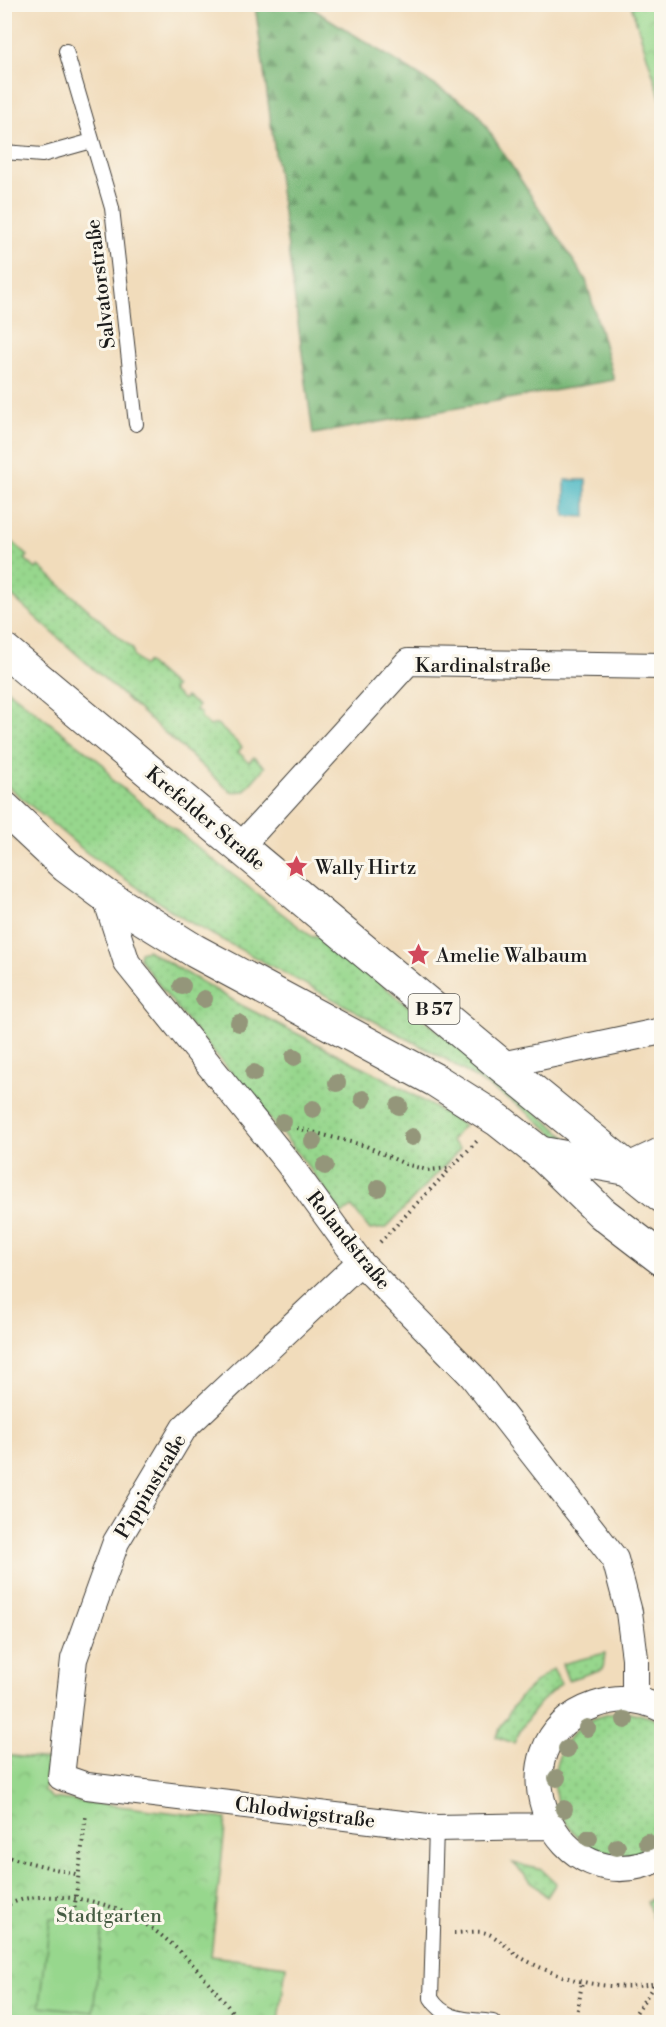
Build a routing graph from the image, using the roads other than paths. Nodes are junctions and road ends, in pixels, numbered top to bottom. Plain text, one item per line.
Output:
1 (66, 51) dead end
2 (92, 141) junction
3 (4, 152) edge
4 (136, 424) dead end
5 (4, 650) edge
6 (662, 666) edge
7 (4, 808) edge
8 (240, 847) junction
9 (105, 895) junction
10 (662, 1031) edge
11 (501, 1065) junction
12 (540, 1153) junction
13 (662, 1154) edge
14 (630, 1169) junction
15 (662, 1196) edge
16 (662, 1259) edge
17 (360, 1262) junction
18 (635, 1700) junction
19 (662, 1709) edge
20 (61, 1777) joint
21 (550, 1826) junction
22 (436, 1828) junction
23 (662, 1857) edge
24 (493, 2022) edge

1 - 2 lane, Salvatorstraße
2 - 3 lane
2 - 4 lane, Salvatorstraße
5 - 8 main road, Krefelder Straße / B 57
6 - 8 street, Kardinalstraße
7 - 9 main road
8 - 11 main road, Krefelder Straße / B 57
9 - 12 main road
9 - 17 street, Rolandstraße
10 - 11 street
11 - 14 main road, Krefelder Straße / B 57
12 - 14 main road
12 - 16 main road
13 - 14 main road
14 - 15 main road, Krefelder Straße / B 57
17 - 18 street, Rolandstraße
17 - 20 street, Pippinstraße
18 - 19 street
18 - 21 street
20 - 22 street, Chlodwigstraße
21 - 22 street, Chlodwigstraße
21 - 23 street
22 - 24 lane

